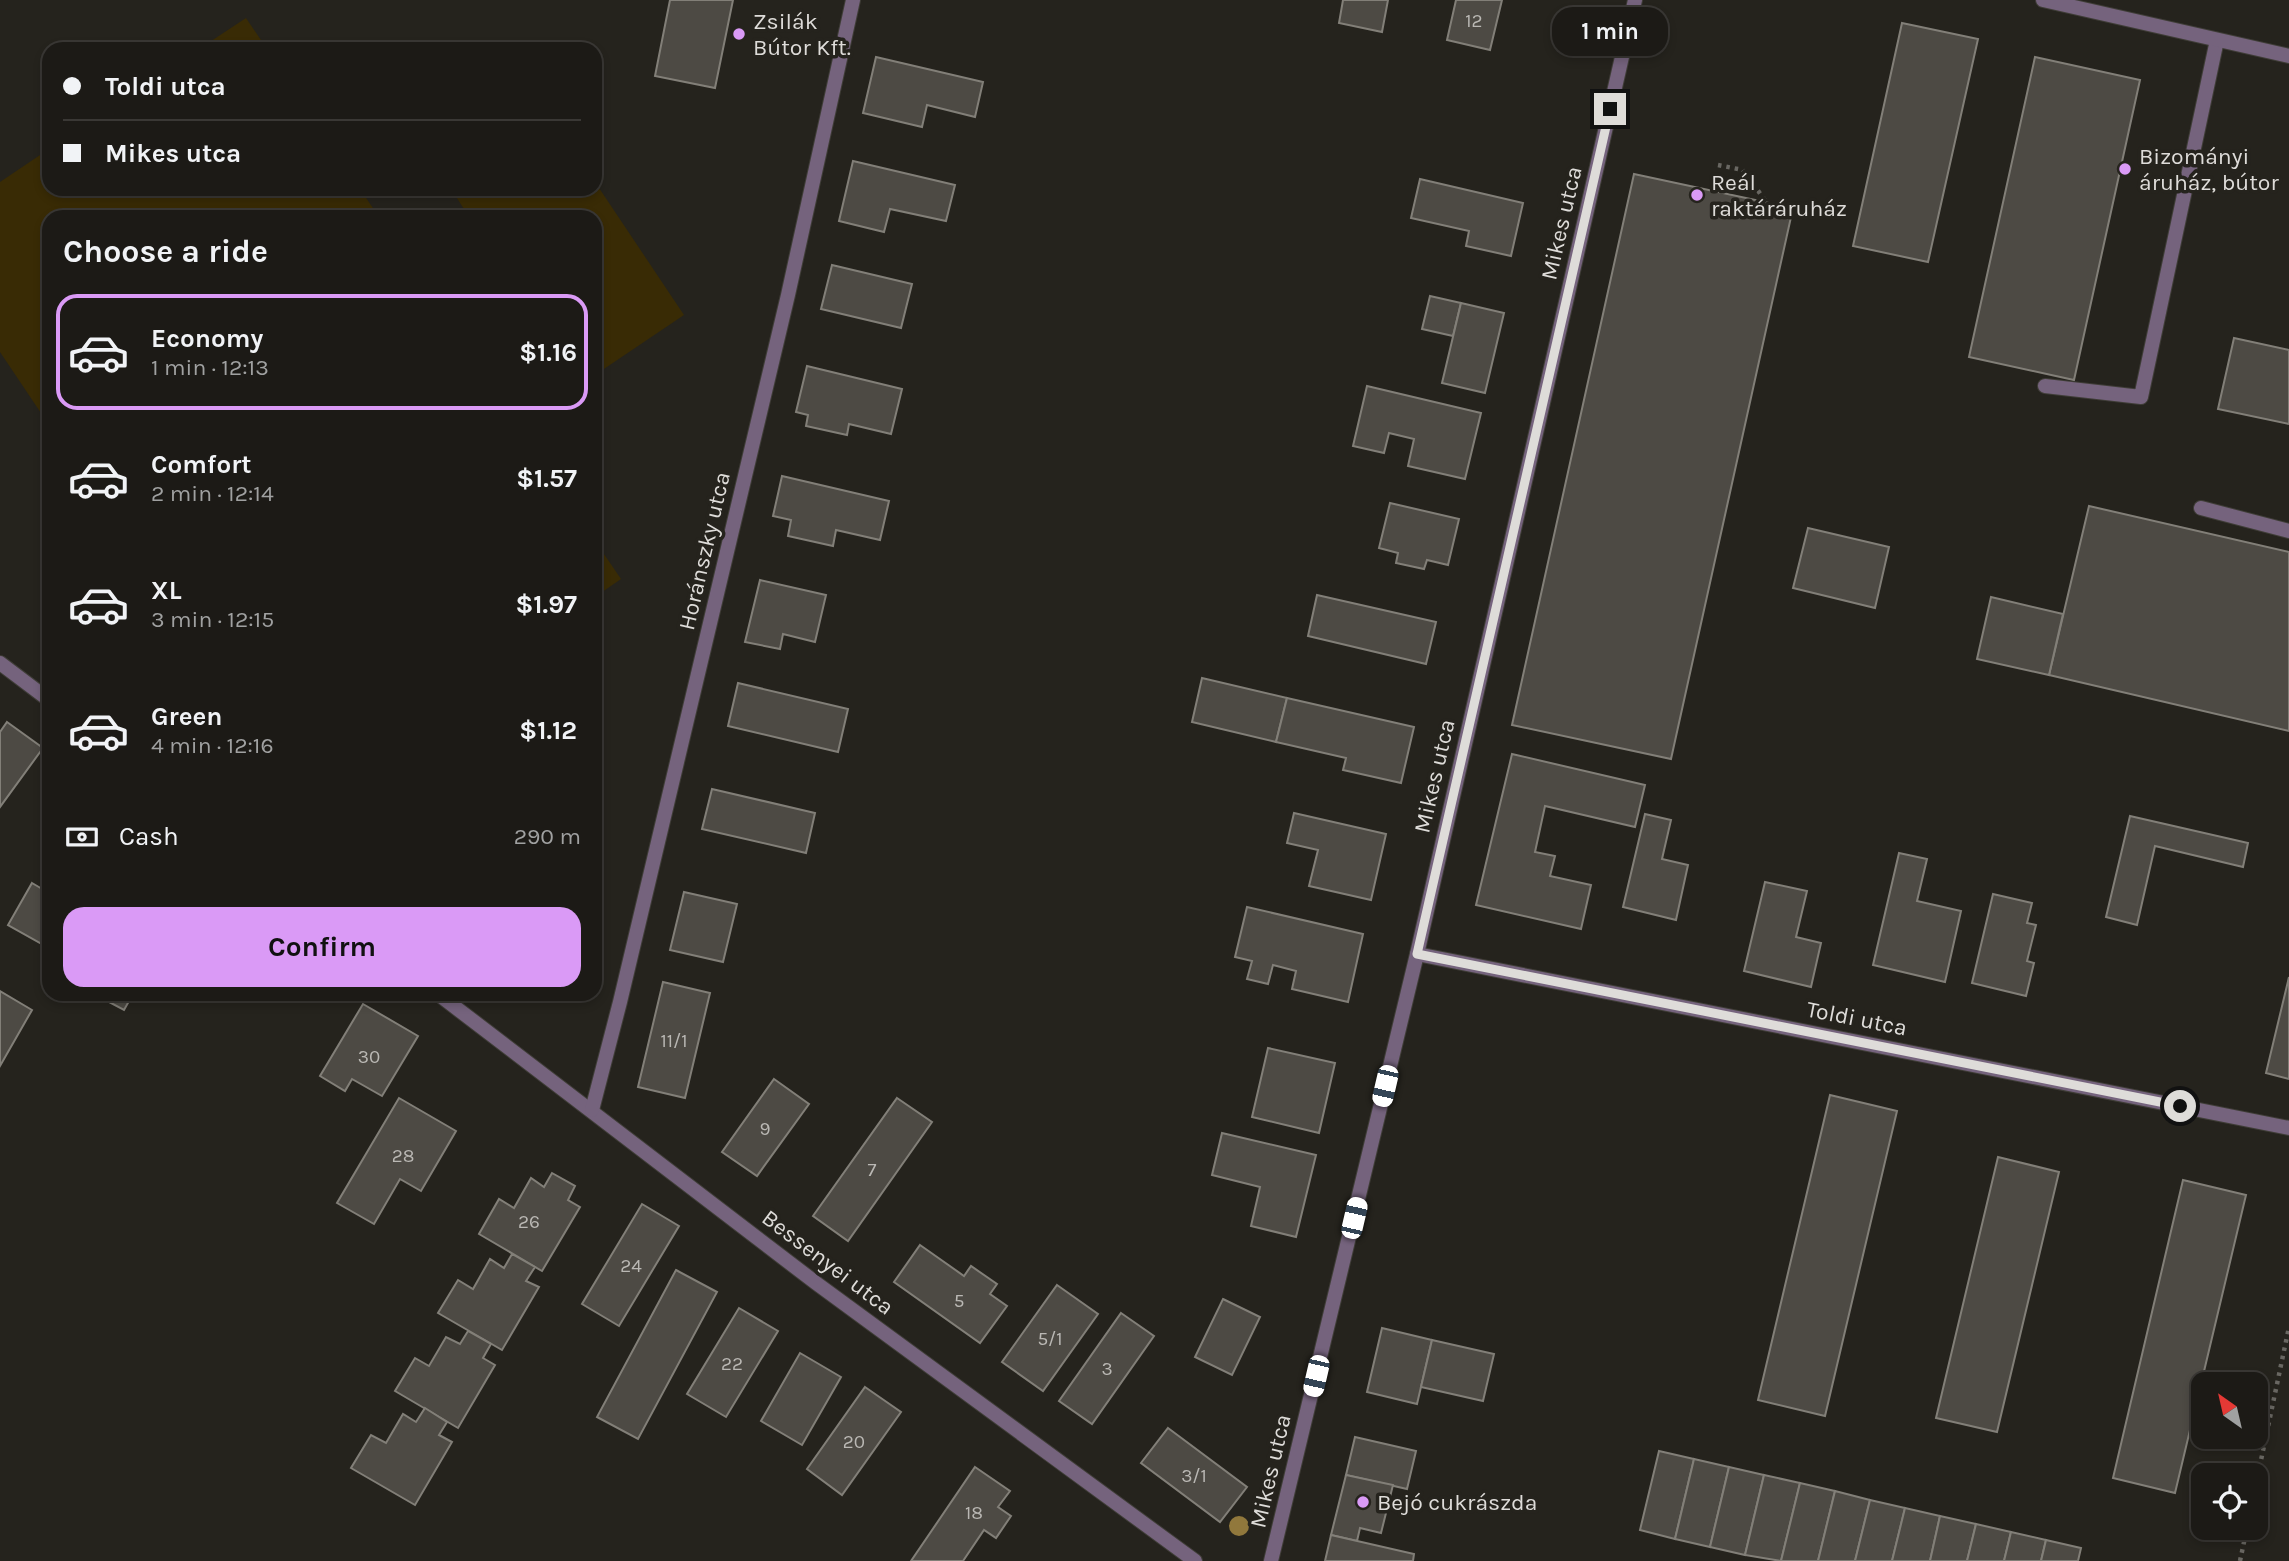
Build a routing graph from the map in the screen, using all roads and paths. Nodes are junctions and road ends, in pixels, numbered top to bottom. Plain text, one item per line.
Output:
1 (853, 0) edge
2 (1635, 0) edge
3 (2043, 0) edge
4 (2217, 40) junction
5 (2289, 56) edge
6 (1718, 165) dead end
7 (1767, 203) dead end
8 (2045, 386) dead end
9 (2201, 508) dead end
10 (2289, 531) edge
11 (0, 663) edge
12 (42, 695) edge
13 (1417, 954) junction
14 (447, 1001) edge
15 (592, 1110) junction
16 (2289, 1128) edge
17 (2289, 1327) edge
18 (2260, 1463) edge
19 (2244, 1540) edge
20 (1195, 1561) edge
21 (1271, 1561) edge
22 (2239, 1561) edge

1 - 15 street, Horánszky utca
2 - 13 street, Mikes utca
3 - 4 street
4 - 5 street
4 - 8 street
6 - 7 path
9 - 10 street
11 - 12 street
13 - 16 street, Toldi utca
13 - 21 street, Mikes utca
14 - 15 street, Bessenyei utca
15 - 20 street, Bessenyei utca
17 - 18 path
19 - 22 path

